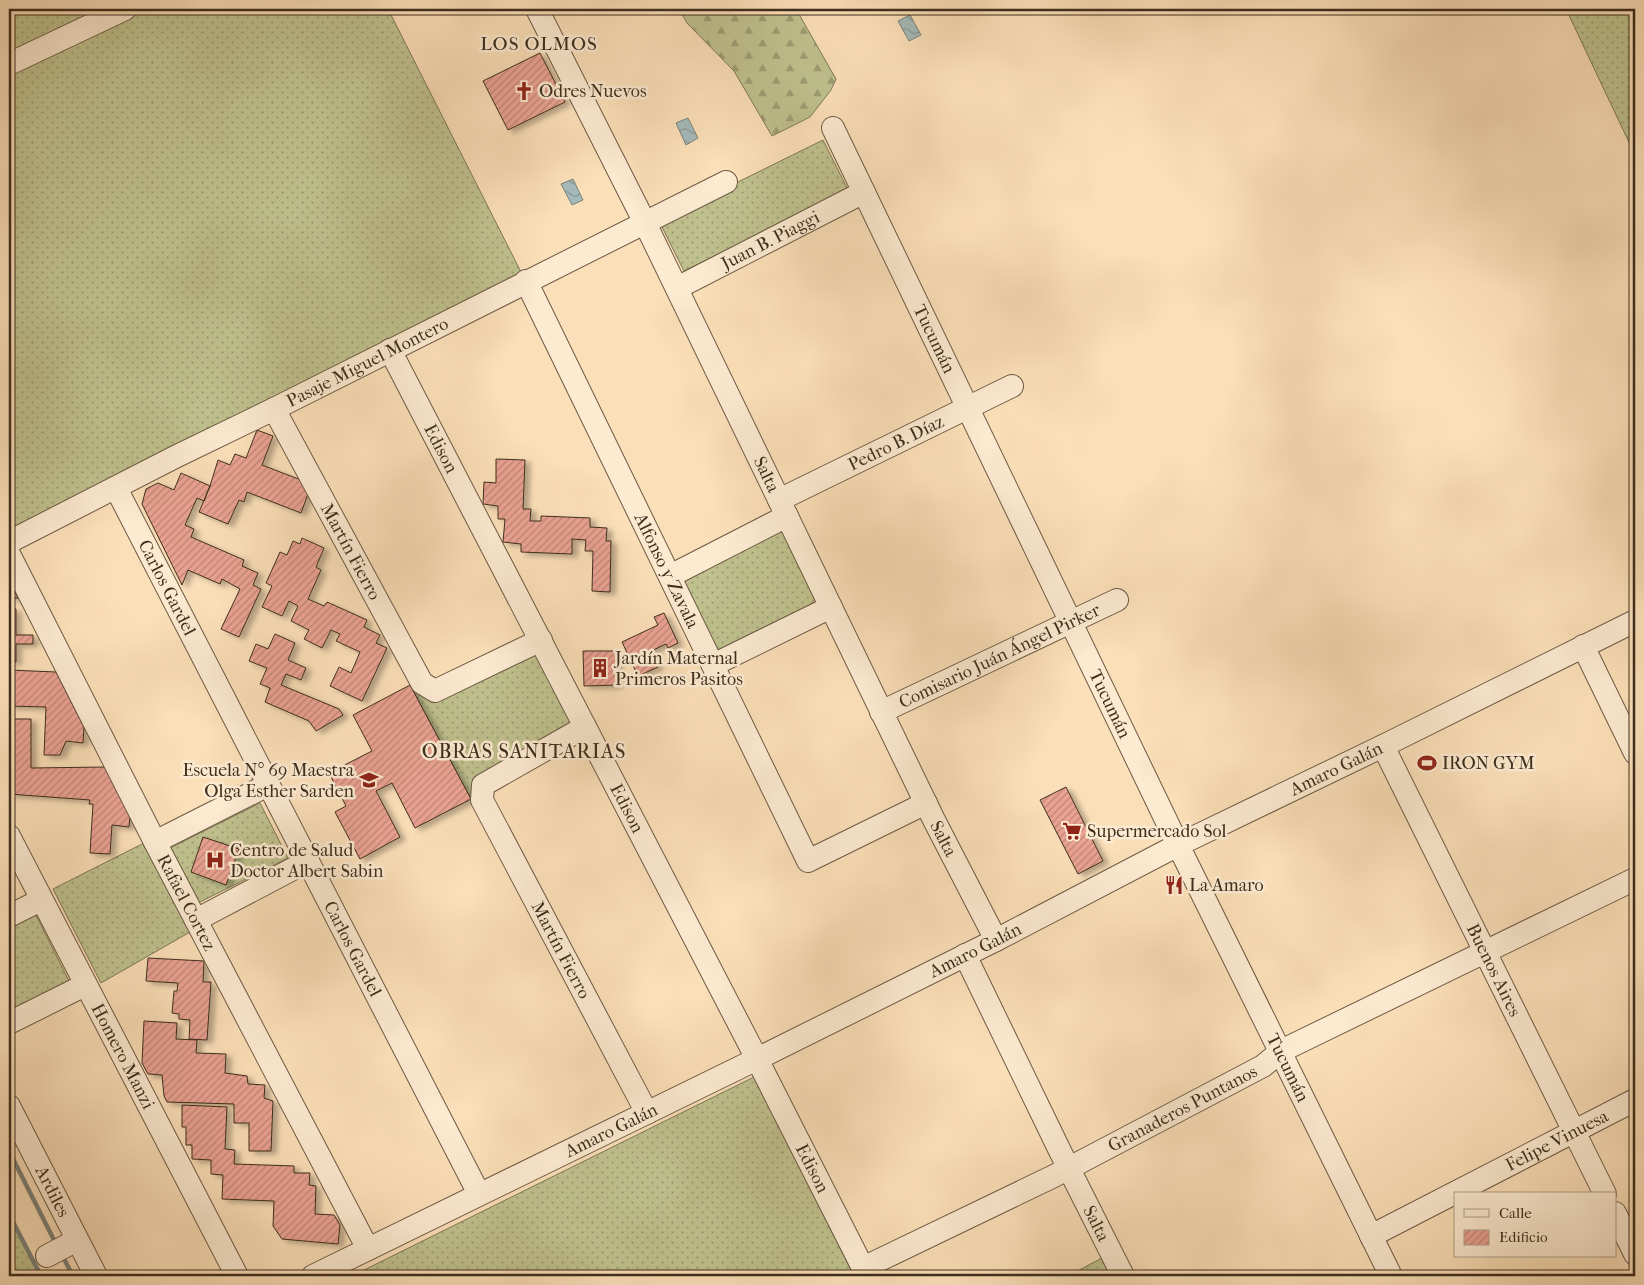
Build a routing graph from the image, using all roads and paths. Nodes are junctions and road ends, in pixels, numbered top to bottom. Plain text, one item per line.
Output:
1 (125, 9) edge
2 (537, 9) edge
3 (9, 64) edge
4 (833, 128) dead end
5 (726, 182) dead end
6 (864, 192) junction
7 (645, 223) junction
8 (526, 281) junction
9 (676, 288) junction
10 (390, 350) junction
11 (1012, 386) dead end
12 (968, 407) junction
13 (274, 409) junction
14 (116, 488) junction
15 (783, 508) junction
16 (9, 542) edge
17 (9, 554) edge
18 (670, 576) junction
19 (1117, 600) dead end
20 (831, 607) junction
21 (1635, 621) edge
22 (1071, 622) junction
23 (541, 640) junction
24 (1583, 646) junction
25 (713, 665) junction
26 (882, 712) junction
27 (585, 728) junction
28 (1383, 746) junction
29 (1635, 753) edge
30 (268, 785) junction
31 (926, 803) junction
32 (9, 836) edge
33 (155, 842) junction
34 (1178, 845) junction
35 (308, 861) junction
36 (1635, 879) edge
37 (41, 900) junction
38 (9, 916) edge
39 (196, 920) junction
40 (996, 940) junction
41 (1485, 952) junction
42 (965, 955) junction
43 (85, 985) junction
44 (9, 1023) edge
45 (1281, 1051) junction
46 (757, 1059) junction
47 (1635, 1100) edge
48 (9, 1106) edge
49 (647, 1113) junction
50 (1574, 1131) junction
51 (1069, 1167) junction
52 (1456, 1192) edge
53 (1605, 1192) edge
54 (1454, 1193) edge
55 (479, 1194) junction
56 (1616, 1215) edge
57 (1371, 1236) junction
58 (78, 1240) junction
59 (368, 1249) junction
60 (1635, 1254) edge
61 (47, 1256) dead end
62 (863, 1268) joint
63 (96, 1276) edge
64 (237, 1276) edge
65 (316, 1276) edge
66 (1123, 1276) edge
67 (1391, 1276) edge

1 - 3 street
2 - 7 street, Salta
4 - 6 street, Tucumán
5 - 7 street, Pasaje Miguel Montero
6 - 9 street, Juan B. Piaggi
6 - 12 street, Tucumán
7 - 8 street, Pasaje Miguel Montero
7 - 9 street, Salta
8 - 10 street, Pasaje Miguel Montero
8 - 18 street, Alfonso y Zavala
9 - 15 street, Salta
10 - 13 street, Pasaje Miguel Montero
10 - 23 street, Edison
11 - 12 street, Pedro B. Díaz
12 - 15 street, Pedro B. Díaz
12 - 22 street, Tucumán
13 - 14 street, Pasaje Miguel Montero
13 - 23 street, Martín Fierro
14 - 16 street, Pasaje Miguel Montero
14 - 30 street, Carlos Gardel
15 - 18 street, Pedro B. Díaz
15 - 20 street, Salta
17 - 33 street, Rafael Cortez
18 - 25 street, Alfonso y Zavala
19 - 22 street, Comisario Juán Ángel Pirker
20 - 25 street
20 - 26 street, Salta
21 - 24 street, Amaro Galán
22 - 26 street, Comisario Juán Ángel Pirker
22 - 34 street, Tucumán
23 - 27 street, Edison
24 - 28 street, Amaro Galán
24 - 29 street
25 - 31 street, Alfonso y Zavala
26 - 31 street, Salta
27 - 46 street, Edison
27 - 49 street, Martín Fierro
28 - 34 street, Amaro Galán
28 - 41 street, Buenos Aires
30 - 33 street
30 - 35 street, Carlos Gardel
31 - 40 street, Salta
32 - 37 street, Homero Manzi
33 - 39 street, Rafael Cortez
34 - 40 street, Amaro Galán
34 - 45 street, Tucumán
35 - 39 street
35 - 55 street, Carlos Gardel
36 - 41 street, Granaderos Puntanos
37 - 38 street
37 - 43 street, Homero Manzi
39 - 59 street, Rafael Cortez
40 - 42 street, Amaro Galán
41 - 45 street, Granaderos Puntanos
41 - 50 street, Buenos Aires
42 - 46 street, Amaro Galán
42 - 51 street, Salta
43 - 44 street
43 - 64 street, Homero Manzi
45 - 51 street, Granaderos Puntanos
45 - 57 street, Tucumán
46 - 49 street, Amaro Galán
46 - 62 street, Edison
47 - 50 street, Felipe Vinuesa
48 - 58 street, Ardiles
49 - 55 street, Amaro Galán
50 - 52 street, Felipe Vinuesa
50 - 53 street, Buenos Aires
51 - 62 street, Granaderos Puntanos
51 - 66 street, Salta
54 - 57 street, Felipe Vinuesa
55 - 59 street, Amaro Galán
56 - 60 street
57 - 67 street, Tucumán
58 - 61 street
58 - 63 street, Ardiles
59 - 65 street, Amaro Galán

